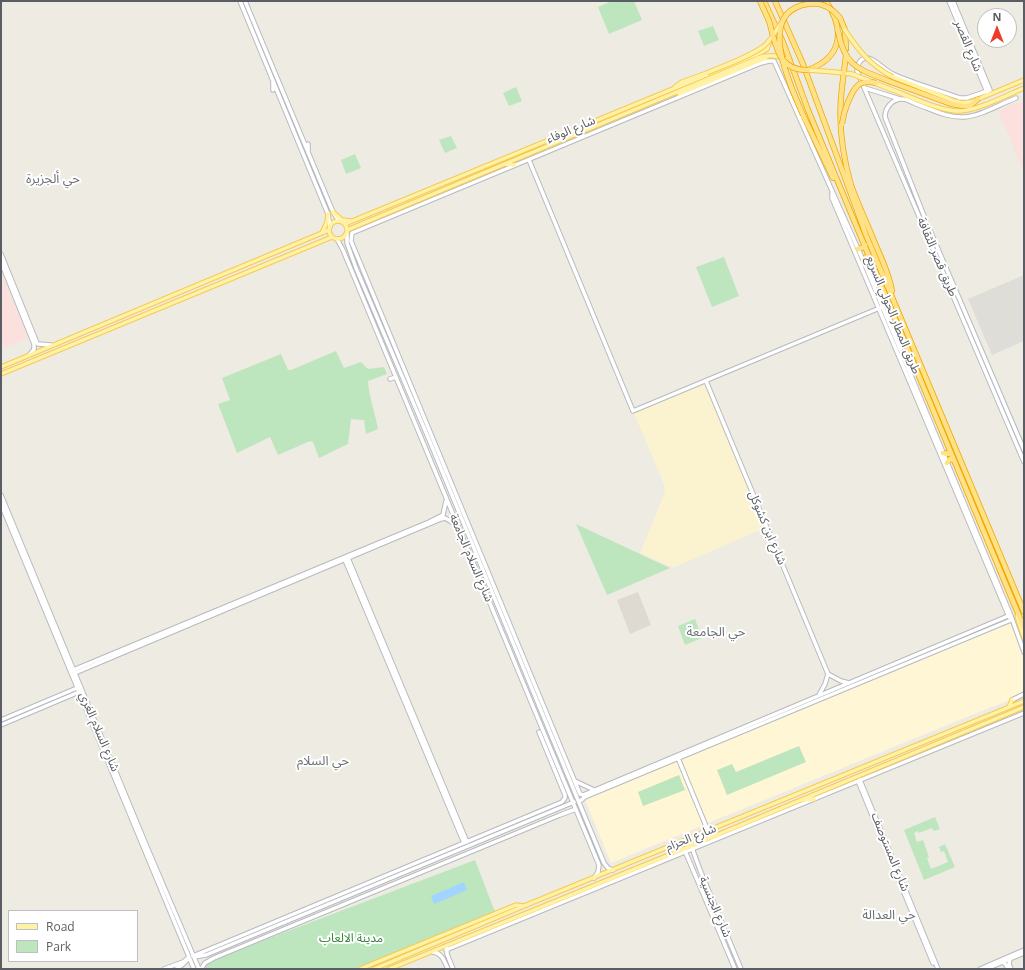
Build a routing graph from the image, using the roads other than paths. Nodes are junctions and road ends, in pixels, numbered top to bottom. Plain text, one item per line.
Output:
1 (760, 1) edge
2 (764, 1) edge
3 (774, 1) edge
4 (826, 1) edge
5 (949, 1) edge
6 (953, 1) edge
7 (243, 2) edge
8 (954, 7) junction
9 (247, 10) junction
10 (772, 18) junction
11 (781, 22) junction
12 (845, 30) junction
13 (838, 31) junction
14 (766, 49) junction
15 (770, 55) junction
16 (782, 60) junction
17 (790, 61) junction
18 (272, 66) junction
19 (277, 69) dead end
20 (808, 70) junction
21 (892, 79) junction
22 (1021, 80) edge
23 (273, 81) junction
24 (876, 83) junction
25 (865, 88) junction
26 (934, 88) joint
27 (1024, 88) edge
28 (673, 89) junction
29 (273, 90) dead end
30 (1016, 98) dead end
31 (901, 99) junction
32 (978, 99) joint
33 (646, 105) junction
34 (885, 116) junction
35 (878, 117) junction
36 (842, 124) junction
37 (542, 137) dead end
38 (544, 141) junction
39 (308, 144) dead end
40 (297, 148) dead end
41 (540, 149) junction
42 (305, 153) junction
43 (542, 154) junction
44 (529, 160) junction
45 (504, 164) junction
46 (514, 166) junction
47 (469, 168) dead end
48 (471, 172) junction
49 (457, 184) junction
50 (422, 187) dead end
51 (459, 188) junction
52 (424, 191) junction
53 (832, 193) junction
54 (402, 201) junction
55 (392, 211) junction
56 (333, 212) junction
57 (851, 213) junction
58 (328, 214) junction
59 (378, 220) junction
60 (339, 221) junction
61 (354, 221) junction
62 (345, 224) junction
63 (330, 229) junction
64 (347, 232) junction
65 (322, 234) junction
66 (332, 237) junction
67 (337, 239) junction
68 (865, 246) junction
69 (858, 249) junction
70 (281, 250) junction
71 (1, 254) edge
72 (870, 258) junction
73 (863, 260) junction
74 (273, 261) junction
75 (1, 262) edge
76 (358, 272) junction
77 (353, 274) junction
78 (892, 296) junction
79 (360, 306) dead end
80 (367, 308) junction
81 (881, 308) junction
82 (382, 316) junction
83 (378, 318) junction
84 (968, 318) junction
85 (115, 320) junction
86 (964, 321) junction
87 (118, 325) junction
88 (100, 326) junction
89 (79, 328) dead end
90 (30, 331) junction
91 (103, 331) junction
92 (81, 333) junction
93 (51, 345) junction
94 (915, 351) junction
95 (909, 353) junction
96 (30, 354) junction
97 (920, 362) junction
98 (914, 364) junction
99 (1, 367) edge
100 (1, 374) edge
101 (396, 377) junction
102 (390, 380) dead end
103 (706, 381) junction
104 (407, 382) junction
105 (430, 442) junction
106 (424, 444) junction
107 (433, 450) junction
108 (1024, 450) edge
109 (950, 451) junction
110 (427, 452) junction
111 (943, 453) junction
112 (954, 460) junction
113 (947, 462) junction
114 (1024, 462) edge
115 (1, 495) edge
116 (446, 498) junction
117 (3, 506) edge
118 (462, 506) junction
119 (458, 508) junction
120 (444, 516) junction
121 (457, 525) junction
122 (346, 559) junction
123 (331, 564) junction
124 (498, 605) junction
125 (492, 608) junction
126 (1016, 608) junction
127 (1024, 612) edge
128 (502, 614) junction
129 (1008, 616) junction
130 (496, 617) junction
131 (51, 621) junction
132 (1011, 621) junction
133 (1024, 628) edge
134 (984, 629) junction
135 (1024, 637) edge
136 (1024, 652) edge
137 (524, 662) junction
138 (905, 662) junction
139 (74, 672) junction
140 (828, 674) junction
141 (850, 683) junction
142 (77, 688) junction
143 (79, 692) junction
144 (1024, 694) edge
145 (818, 696) junction
146 (1012, 700) joint
147 (1024, 701) edge
148 (1009, 707) junction
149 (1024, 707) edge
150 (1024, 713) edge
151 (543, 714) junction
152 (780, 714) junction
153 (538, 716) junction
154 (1, 720) edge
155 (549, 722) junction
156 (986, 722) junction
157 (1, 724) edge
158 (541, 725) junction
159 (988, 728) junction
160 (540, 732) dead end
161 (916, 751) junction
162 (106, 752) junction
163 (918, 756) junction
164 (677, 757) junction
165 (888, 757) junction
166 (563, 760) junction
167 (878, 761) junction
168 (890, 762) junction
169 (567, 764) junction
170 (880, 766) junction
171 (844, 768) dead end
172 (847, 774) junction
173 (574, 781) junction
174 (859, 781) junction
175 (594, 790) junction
176 (582, 796) junction
177 (814, 799) junction
178 (798, 800) junction
179 (574, 802) junction
180 (579, 802) junction
181 (576, 809) junction
182 (752, 812) junction
183 (547, 813) junction
184 (742, 817) junction
185 (755, 818) junction
186 (550, 819) junction
187 (745, 822) junction
188 (708, 831) junction
189 (481, 838) junction
190 (466, 843) junction
191 (693, 844) junction
192 (485, 846) junction
193 (692, 849) junction
194 (487, 850) dead end
195 (681, 850) junction
196 (686, 851) junction
197 (601, 854) junction
198 (596, 857) junction
199 (665, 858) junction
200 (613, 870) junction
201 (394, 877) junction
202 (594, 878) junction
203 (382, 882) junction
204 (396, 884) junction
205 (384, 888) junction
206 (524, 906) junction
207 (294, 916) junction
208 (298, 923) junction
209 (505, 924) junction
210 (300, 928) dead end
211 (462, 932) junction
212 (453, 936) junction
213 (465, 938) junction
214 (456, 942) junction
215 (449, 945) junction
216 (220, 949) junction
217 (446, 950) junction
218 (432, 952) junction
219 (1024, 952) edge
220 (400, 953) junction
221 (222, 955) junction
222 (191, 957) junction
223 (401, 958) junction
224 (449, 959) junction
225 (1010, 959) junction
226 (444, 961) junction
227 (1007, 965) edge
228 (182, 966) edge
229 (398, 967) edge
230 (164, 969) edge
231 (176, 969) edge
232 (194, 969) edge
233 (200, 969) edge
234 (360, 969) edge
235 (374, 969) edge
236 (389, 969) edge
237 (448, 969) edge
238 (453, 969) edge
239 (735, 969) edge
240 (741, 969) edge
241 (936, 969) edge
242 (980, 969) edge
243 (986, 969) edge
244 (1011, 969) edge

1 - 16 highway, bridge
2 - 10 highway, طريق المطار الحولي السريع
3 - 78 highway, طريق المطار الحولي السريع
4 - 13 highway, bridge
5 - 8 street, شارع القصر
6 - 8 street, شارع القصر
7 - 9 street
8 - 26 street, شارع القصر
9 - 18 street
9 - 23 street
10 - 14 main road
10 - 17 highway, طريق المطار الحولي السريع
11 - 12 highway, bridge
11 - 28 main road, bridge
11 - 57 highway, bridge
12 - 21 main road, bridge
12 - 36 highway, bridge
13 - 20 highway, bridge
13 - 21 highway, bridge
14 - 15 main road
14 - 28 main road, شارع الوفاء
15 - 17 main road
15 - 33 main road, شارع الوفاء
16 - 20 highway, bridge
16 - 33 main road
17 - 57 highway, طريق المطار الحولي السريع
18 - 19 street
18 - 42 street
20 - 24 main road, bridge
21 - 32 highway
22 - 32 main road
23 - 29 street
23 - 42 street
24 - 27 main road, bridge
24 - 36 highway, bridge
25 - 26 street, طريق قصر الثقافة
25 - 31 street
25 - 35 street, طريق قصر الثقافة
28 - 38 main road, شارع الوفاء
30 - 31 street
31 - 34 street
33 - 41 main road, شارع الوفاء
34 - 35 street
34 - 84 street, طريق قصر الثقافة
35 - 86 street, طريق قصر الثقافة
36 - 78 highway
37 - 38 main road
38 - 48 main road, شارع الوفاء
39 - 42 street
40 - 42 street
41 - 43 main road
41 - 45 main road, شارع الوفاء
42 - 56 street
42 - 58 street
43 - 44 street
43 - 53 street
44 - 46 street
44 - 103 street
45 - 46 main road
45 - 49 main road, شارع الوفاء
46 - 51 street
47 - 48 main road
48 - 52 main road, شارع الوفاء
49 - 51 main road
49 - 55 main road, شارع الوفاء
50 - 52 main road
51 - 59 street
52 - 54 main road, شارع الوفاء
53 - 69 street
53 - 81 street
54 - 55 main road
54 - 61 main road, شارع الوفاء
55 - 59 main road, شارع الوفاء
56 - 60 street
56 - 61 main road
57 - 68 highway, طريق المطار الحولي السريع
58 - 63 street
58 - 65 main road
59 - 64 main road, شارع الوفاء
59 - 82 street
60 - 62 main road
60 - 63 main road
61 - 62 main road, شارع الوفاء
62 - 64 main road
63 - 65 main road
63 - 66 main road
64 - 67 main road
64 - 76 street, شارع السلام الجامعة
65 - 70 main road
66 - 67 main road
66 - 74 main road
67 - 77 street, شارع السلام الجامعة
68 - 69 highway
68 - 72 highway, طريق المطار الحولي السريع
69 - 73 street
70 - 74 main road
70 - 85 main road
71 - 90 street
72 - 73 highway
72 - 95 highway, طريق المطار الحولي السريع
73 - 81 street
74 - 87 main road
75 - 90 street
76 - 77 street
76 - 83 street, شارع السلام الجامعة
77 - 80 street, شارع السلام الجامعة
78 - 94 highway, طريق المطار الحولي السريع
79 - 80 street
80 - 101 street, شارع السلام الجامعة
81 - 103 street
81 - 111 street
81 - 129 street
82 - 83 street
82 - 104 street
83 - 104 street, شارع السلام الجامعة
84 - 86 street
84 - 108 street, طريق قصر الثقافة
85 - 87 main road
85 - 88 main road
86 - 114 street, طريق قصر الثقافة
87 - 91 main road
88 - 91 main road
88 - 92 main road
89 - 92 main road
90 - 93 street
90 - 96 street
91 - 100 main road
92 - 93 main road
93 - 96 main road
94 - 95 highway
94 - 97 highway, طريق المطار الحولي السريع
95 - 98 highway, طريق المطار الحولي السريع
96 - 99 main road
97 - 98 highway
97 - 127 highway, طريق المطار الحولي السريع
98 - 109 highway, طريق المطار الحولي السريع
101 - 102 street
101 - 106 street, شارع السلام الجامعة
103 - 140 street, شارع ابن كشوكل
104 - 105 street, شارع السلام الجامعة
104 - 118 street
105 - 106 street
105 - 107 street, شارع السلام الجامعة
106 - 110 street, شارع السلام الجامعة
107 - 110 street
107 - 119 street, شارع السلام الجامعة
109 - 111 highway
109 - 112 highway, طريق المطار الحولي السريع
110 - 116 street, شارع السلام الجامعة
111 - 113 street
112 - 113 highway
112 - 126 highway, طريق المطار الحولي السريع
113 - 132 street
115 - 117 street, شارع السلام الغري
116 - 120 street
116 - 121 street, شارع السلام الجامعة
117 - 131 street, شارع السلام الغري
118 - 119 street
118 - 137 street
119 - 124 street, شارع السلام الجامعة
120 - 121 street
120 - 122 street
120 - 123 street
121 - 125 street, شارع السلام الجامعة
122 - 123 street
122 - 190 street
123 - 139 street
124 - 125 street
124 - 128 street, شارع السلام الجامعة
125 - 130 street, شارع السلام الجامعة
126 - 133 highway, طريق المطار الحولي السريع
126 - 135 main road
128 - 130 street
128 - 137 street, شارع السلام الجامعة
129 - 132 street
129 - 134 street
130 - 153 street, شارع السلام الجامعة
131 - 139 street, شارع السلام الغري
131 - 142 street, شارع السلام الغري
132 - 134 street
132 - 136 street
134 - 138 street
137 - 151 street, شارع السلام الجامعة
137 - 155 street
138 - 141 street
138 - 152 street
139 - 162 street, شارع السلام الغري
140 - 141 street
140 - 145 street
141 - 145 street
142 - 143 street, شارع السلام الغري
142 - 154 street
143 - 157 street
143 - 162 street, شارع السلام الغري
144 - 146 street
145 - 152 street
146 - 148 main road
147 - 148 main road, شارع الحزام
148 - 165 main road, شارع الحزام
149 - 156 main road, شارع الحزام
150 - 159 street
151 - 153 street
151 - 155 street, شارع السلام الجامعة
152 - 164 street
153 - 158 street, شارع السلام الجامعة
155 - 158 street
155 - 166 street, شارع السلام الجامعة
155 - 169 street
156 - 159 main road
156 - 161 main road, شارع الحزام
158 - 179 street, شارع السلام الجامعة
159 - 163 street
160 - 189 street
161 - 163 main road
161 - 168 main road, شارع الحزام
162 - 222 street, شارع السلام الغري
163 - 174 street
164 - 175 street
164 - 176 street
164 - 188 street
165 - 167 main road, شارع الحزام
165 - 168 main road
166 - 169 street
166 - 180 street, شارع السلام الجامعة
167 - 170 main road
167 - 172 main road, شارع الحزام
168 - 170 main road, شارع الحزام
169 - 173 street
170 - 178 main road, شارع الحزام
171 - 172 main road
172 - 182 main road, شارع الحزام
173 - 175 street
173 - 176 street
174 - 177 street
174 - 241 street, شارع المستوصف
175 - 176 street
176 - 180 street
177 - 178 main road
177 - 193 street
178 - 185 main road, شارع الحزام
179 - 181 street, شارع السلام الجامعة
179 - 183 street
180 - 197 street, شارع السلام الجامعة
181 - 186 street
181 - 198 street, شارع السلام الجامعة
182 - 184 main road, شارع الحزام
182 - 185 main road
183 - 186 street
183 - 189 street
184 - 187 main road
184 - 188 main road, شارع الحزام
185 - 187 main road, شارع الحزام
186 - 192 street
187 - 191 main road, شارع الحزام
188 - 200 main road, شارع الحزام
189 - 190 street
189 - 201 street
190 - 207 street
191 - 193 street
191 - 195 main road, شارع الحزام
192 - 194 street
192 - 204 street
193 - 196 street
193 - 240 street, شارع الجنسية
195 - 196 street
195 - 199 main road, شارع الحزام
196 - 199 street
196 - 239 street, شارع الجنسية
197 - 198 street
197 - 200 street, شارع السلام الجامعة
198 - 202 street, شارع السلام الجامعة
199 - 209 main road, شارع الحزام
200 - 202 main road, شارع الحزام
201 - 203 street
201 - 204 street
202 - 206 main road, شارع الحزام
203 - 205 street
203 - 207 street
204 - 205 street
205 - 208 street
206 - 211 main road, شارع الحزام
206 - 220 main road
207 - 216 street
207 - 222 street
208 - 210 street
208 - 221 street
209 - 213 main road, شارع الحزام
209 - 217 street
211 - 212 main road, شارع الحزام
211 - 213 main road
212 - 214 main road
212 - 223 main road, شارع الحزام
213 - 214 main road, شارع الحزام
214 - 215 main road, شارع الحزام
215 - 217 street
215 - 218 main road, شارع الحزام
216 - 221 street
216 - 222 street
217 - 224 street
218 - 226 street
218 - 229 main road, شارع الحزام
219 - 225 street
219 - 242 street
220 - 223 main road
220 - 234 main road
221 - 233 street
222 - 228 street
222 - 232 street, شارع السلام الغري
222 - 233 street, شارع السلام الغري
223 - 235 main road, شارع الحزام
224 - 226 street
224 - 238 street
225 - 227 street
225 - 227 street
226 - 237 street
227 - 243 street
227 - 244 street
228 - 230 street
228 - 231 street
229 - 236 main road, شارع الحزام

